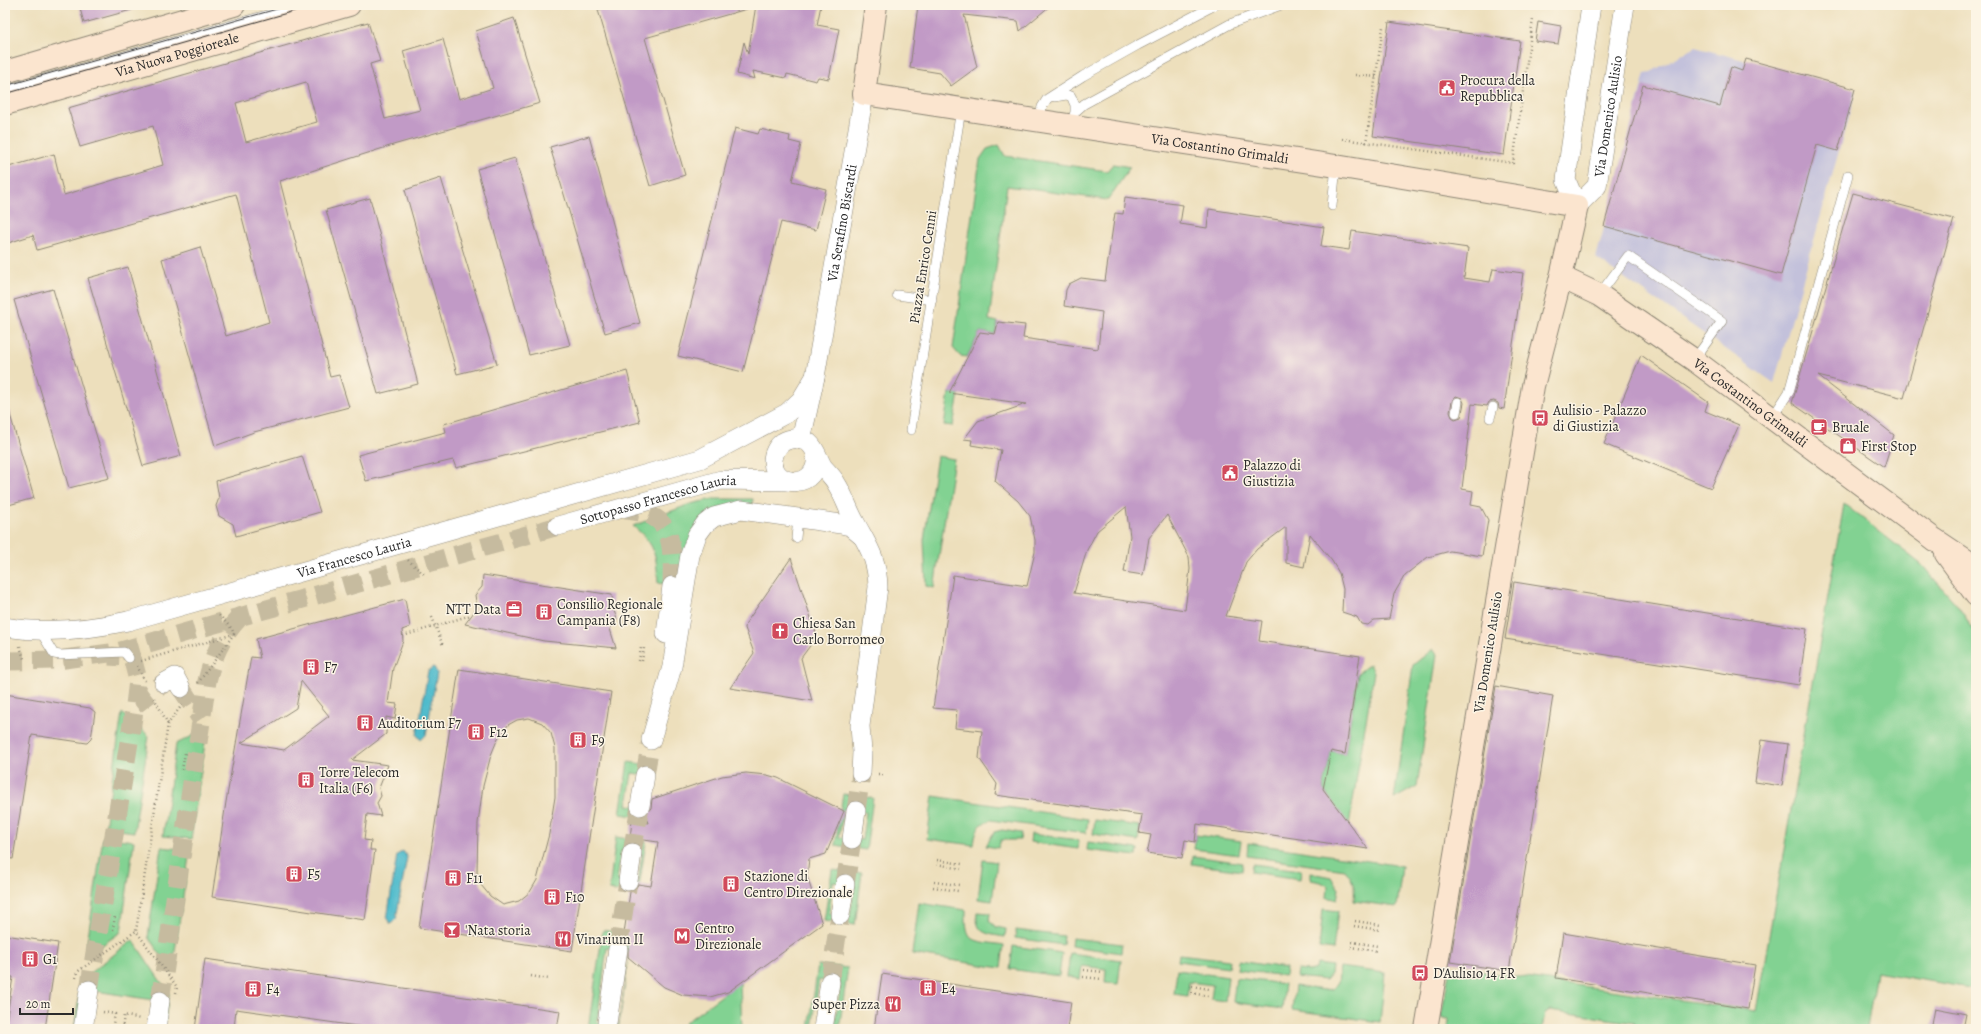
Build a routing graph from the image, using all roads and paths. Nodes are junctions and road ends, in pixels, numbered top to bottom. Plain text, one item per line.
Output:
1 (234, 5) edge
2 (301, 5) edge
3 (348, 5) edge
4 (876, 5) edge
5 (1215, 5) edge
6 (1280, 5) edge
7 (1625, 5) edge
8 (1587, 8) edge
9 (204, 9) edge
10 (1533, 19) dead end
11 (1383, 27) dead end
12 (5, 72) edge
13 (1355, 75) dead end
14 (1376, 77) junction
15 (5, 90) edge
16 (864, 94) junction
17 (1047, 100) junction
18 (5, 104) edge
19 (961, 109) junction
20 (1073, 119) junction
21 (1038, 121) junction
22 (1342, 139) dead end
23 (1366, 143) junction
24 (1336, 166) junction
25 (1848, 175) dead end
26 (1332, 206) dead end
27 (1576, 206) junction
28 (1561, 277) junction
29 (897, 295) dead end
30 (1599, 295) junction
31 (932, 300) junction
32 (1694, 360) junction
33 (815, 377) junction
34 (1458, 402) dead end
35 (1493, 407) dead end
36 (1456, 413) dead end
37 (1490, 418) dead end
38 (1772, 418) junction
39 (911, 430) dead end
40 (749, 433) junction
41 (795, 439) junction
42 (816, 455) junction
43 (794, 482) junction
44 (836, 484) junction
45 (798, 518) junction
46 (558, 526) tunnel mouth
47 (796, 538) dead end
48 (1934, 539) junction
49 (866, 540) junction
50 (403, 555) dead end
51 (1976, 567) edge
52 (425, 575) dead end
53 (672, 586) tunnel mouth
54 (1976, 595) edge
55 (215, 611) dead end
56 (471, 616) dead end
57 (432, 617) dead end
58 (40, 631) junction
59 (12, 634) edge
60 (234, 634) junction
61 (403, 636) dead end
62 (442, 646) dead end
63 (642, 647) dead end
64 (24, 659) dead end
65 (132, 660) joint
66 (640, 661) dead end
67 (185, 754) dead end
68 (182, 770) dead end
69 (861, 773) tunnel mouth
70 (645, 775) tunnel mouth
71 (640, 806) tunnel mouth
72 (856, 811) tunnel mouth
73 (852, 838) tunnel mouth
74 (632, 853) tunnel mouth
75 (937, 860) dead end
76 (937, 864) dead end
77 (962, 864) dead end
78 (961, 869) dead end
79 (628, 881) tunnel mouth
80 (934, 882) dead end
81 (845, 884) tunnel mouth
82 (959, 885) dead end
83 (933, 887) dead end
84 (958, 891) dead end
85 (115, 915) dead end
86 (840, 915) tunnel mouth
87 (1355, 921) dead end
88 (1381, 925) dead end
89 (1354, 926) dead end
90 (113, 930) dead end
91 (1380, 930) dead end
92 (1352, 942) dead end
93 (1378, 946) dead end
94 (1351, 947) dead end
95 (618, 949) tunnel mouth
96 (1377, 951) dead end
97 (1084, 970) dead end
98 (1103, 972) dead end
99 (531, 976) dead end
100 (1083, 977) dead end
101 (549, 979) dead end
102 (1102, 979) dead end
103 (830, 982) tunnel mouth
104 (1192, 986) dead end
105 (1209, 989) dead end
106 (89, 990) tunnel mouth
107 (1191, 993) dead end
108 (1208, 996) dead end
109 (168, 998) joint
110 (100, 1011) dead end
111 (140, 1017) dead end
112 (607, 1023) dead end
113 (83, 1029) edge
114 (112, 1029) edge
115 (122, 1029) edge
116 (156, 1029) edge
117 (823, 1029) edge
118 (1426, 1029) edge

1 - 9 main road
2 - 15 lane
3 - 18 main road, Via Nuova Poggioreale
4 - 16 main road, Via Serafino Biscardi
5 - 17 lane
6 - 20 lane
7 - 27 street, Via Domenico Aulisio
8 - 27 street
9 - 12 main road
10 - 23 path
11 - 14 path
13 - 14 path
14 - 23 path
16 - 19 main road, Via Costantino Grimaldi
16 - 33 street, Via Serafino Biscardi
17 - 20 lane
17 - 21 lane
19 - 21 main road, Via Costantino Grimaldi
19 - 31 lane, Piazza Enrico Cenni
20 - 21 main road, Via Costantino Grimaldi
20 - 24 main road, Via Costantino Grimaldi
22 - 23 path
24 - 26 lane
24 - 27 main road, Via Costantino Grimaldi
25 - 38 lane
27 - 28 main road, Via Domenico Aulisio
28 - 30 main road, Via Costantino Grimaldi
28 - 118 main road, Via Domenico Aulisio
29 - 31 lane
30 - 32 main road, Via Costantino Grimaldi
30 - 32 lane
31 - 39 lane, Piazza Enrico Cenni
32 - 38 main road, Via Costantino Grimaldi
33 - 40 street, Via Francesco Lauria
33 - 41 street, Via Serafino Biscardi
34 - 36 lane
35 - 37 lane
38 - 48 main road, Via Costantino Grimaldi
40 - 41 street
40 - 58 street, Via Francesco Lauria
41 - 42 street
41 - 43 street
42 - 43 street
42 - 44 street
43 - 44 street
43 - 46 street, Sottopasso Francesco Lauria
44 - 49 street
45 - 47 lane
45 - 49 street
45 - 53 street
48 - 51 main road, Via Costantino Grimaldi
48 - 54 main road, Via Costantino Grimaldi
49 - 69 street
50 - 52 path
55 - 60 path
56 - 61 path, bridge
57 - 62 path
58 - 59 street, Via Francesco Lauria
58 - 65 lane
59 - 64 path
60 - 65 path
60 - 109 path
63 - 66 path
67 - 68 path
70 - 71 street
72 - 73 street
74 - 79 street
75 - 77 path
76 - 78 path
80 - 82 path
81 - 86 street
83 - 84 path
85 - 90 path
87 - 88 path
89 - 91 path
92 - 93 path
94 - 96 path
95 - 112 street
97 - 98 path
99 - 101 path
100 - 102 path
103 - 117 street
104 - 105 path
106 - 113 street
107 - 108 path
109 - 116 street
110 - 114 path
111 - 115 path

